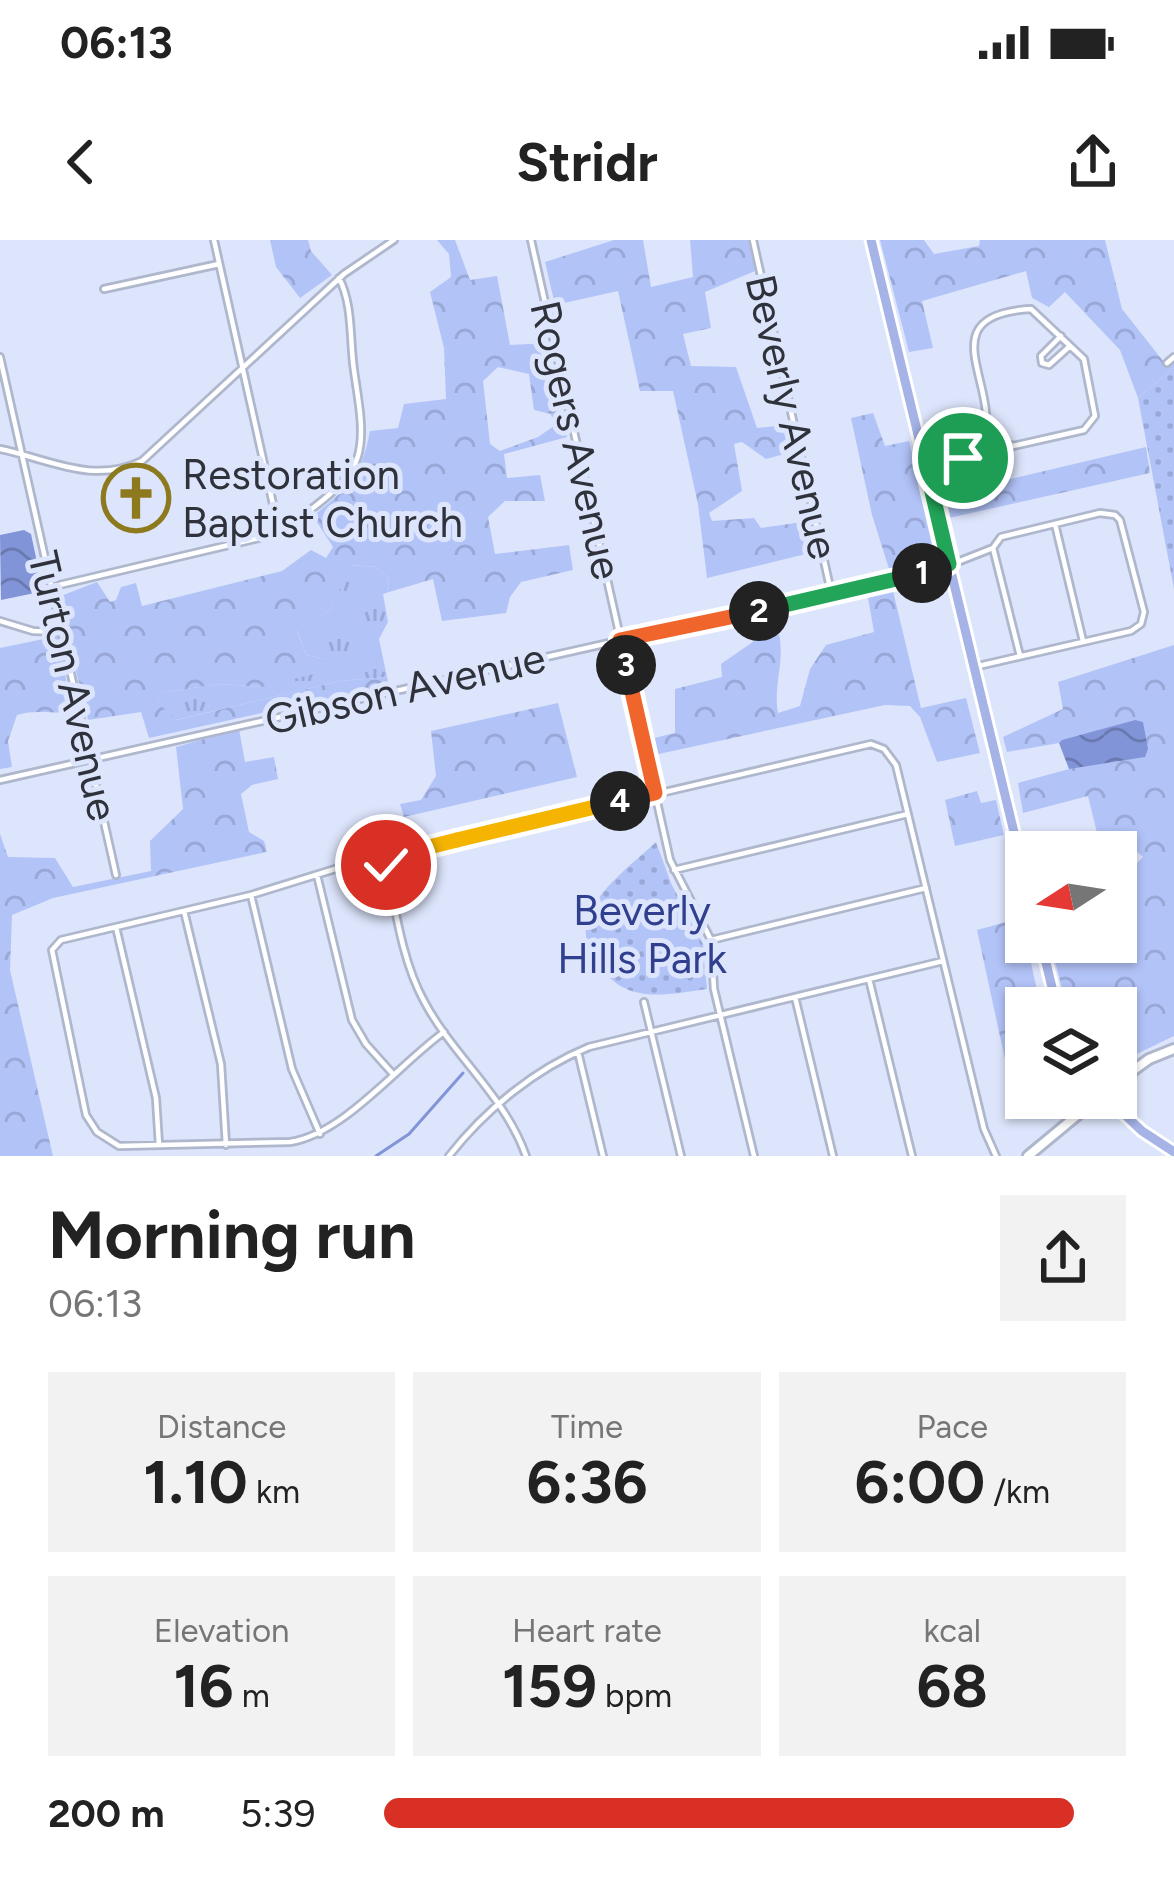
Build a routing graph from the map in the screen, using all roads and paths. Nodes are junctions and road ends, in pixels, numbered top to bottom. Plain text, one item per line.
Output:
1 (214, 240) edge
2 (394, 240) edge
3 (531, 240) edge
4 (753, 240) edge
5 (871, 240) edge
6 (219, 264) junction
7 (339, 278) junction
8 (104, 289) dead end
9 (969, 326) dead end
10 (978, 330) junction
11 (1061, 336) junction
12 (1070, 345) junction
13 (0, 357) edge
14 (1174, 358) edge
15 (1167, 364) dead end
16 (243, 368) junction
17 (985, 437) junction
18 (0, 449) edge
19 (22, 455) junction
20 (926, 466) junction
21 (1055, 524) junction
22 (279, 531) junction
23 (993, 548) junction
24 (949, 564) junction
25 (51, 587) junction
26 (832, 594) junction
27 (0, 621) edge
28 (62, 632) junction
29 (620, 640) junction
30 (1083, 641) junction
31 (1020, 656) junction
32 (974, 667) junction
33 (90, 759) junction
34 (0, 780) edge
35 (655, 793) junction
36 (908, 814) junction
37 (1014, 831) edge
38 (385, 858) junction
39 (673, 870) junction
40 (116, 874) dead end
41 (317, 875) junction
42 (926, 888) junction
43 (251, 896) junction
44 (184, 911) junction
45 (116, 927) junction
46 (711, 940) junction
47 (943, 961) junction
48 (869, 979) junction
49 (795, 997) junction
50 (644, 1002) dead end
51 (720, 1015) junction
52 (651, 1031) junction
53 (444, 1032) junction
54 (1174, 1049) edge
55 (578, 1052) junction
56 (1137, 1068) edge
57 (392, 1073) junction
58 (499, 1104) junction
59 (1073, 1119) edge
60 (1129, 1119) edge
61 (320, 1134) junction
62 (226, 1145) junction
63 (159, 1147) junction
64 (1174, 1152) edge
65 (449, 1156) edge
66 (526, 1156) edge
67 (602, 1156) edge
68 (681, 1156) edge
69 (754, 1156) edge
70 (833, 1156) edge
71 (912, 1156) edge
72 (996, 1156) edge
73 (1028, 1156) edge

1 - 6 street
2 - 7 street
3 - 29 street, Rogers Avenue
4 - 26 street, Beverly Avenue
5 - 20 main road
6 - 8 street
6 - 16 street
7 - 16 street
7 - 22 street
9 - 10 street
10 - 11 street
10 - 17 street
11 - 12 street
11 - 12 street
12 - 17 street
13 - 19 street, Turton Avenue
14 - 15 street
16 - 19 street
16 - 22 street
17 - 20 street
18 - 19 street
19 - 25 street, Turton Avenue
20 - 24 main road
21 - 23 street, Gibson Avenue
21 - 30 street
21 - 30 street, Gibson Avenue
22 - 25 street
23 - 24 street, Gibson Avenue
23 - 31 street
24 - 26 street, Gibson Avenue
24 - 32 main road
25 - 28 street, Turton Avenue
26 - 29 street, Gibson Avenue
27 - 28 street
28 - 33 street, Turton Avenue
29 - 33 street, Gibson Avenue
29 - 35 street, Rogers Avenue
30 - 31 street
31 - 32 street
32 - 37 main road
33 - 34 street, Gibson Avenue
33 - 40 street, Turton Avenue
35 - 36 street
35 - 38 street
35 - 39 street, Rogers Avenue
36 - 39 street
36 - 42 street
38 - 41 street
38 - 53 street
39 - 46 street, Rogers Avenue
41 - 43 street
41 - 57 street
42 - 46 street
42 - 47 street
43 - 44 street
43 - 61 street
44 - 45 street
44 - 62 street
45 - 63 street
45 - 63 street
46 - 51 street
47 - 48 street
47 - 72 street
48 - 49 street
48 - 71 street
49 - 51 street
49 - 70 street
50 - 52 street
51 - 52 street
51 - 69 street
52 - 55 street
52 - 68 street
53 - 57 street
53 - 58 street
54 - 56 street
55 - 58 street
55 - 67 street
57 - 61 street
58 - 65 street
58 - 66 street
59 - 73 street
60 - 64 main road
61 - 62 street
62 - 63 street

